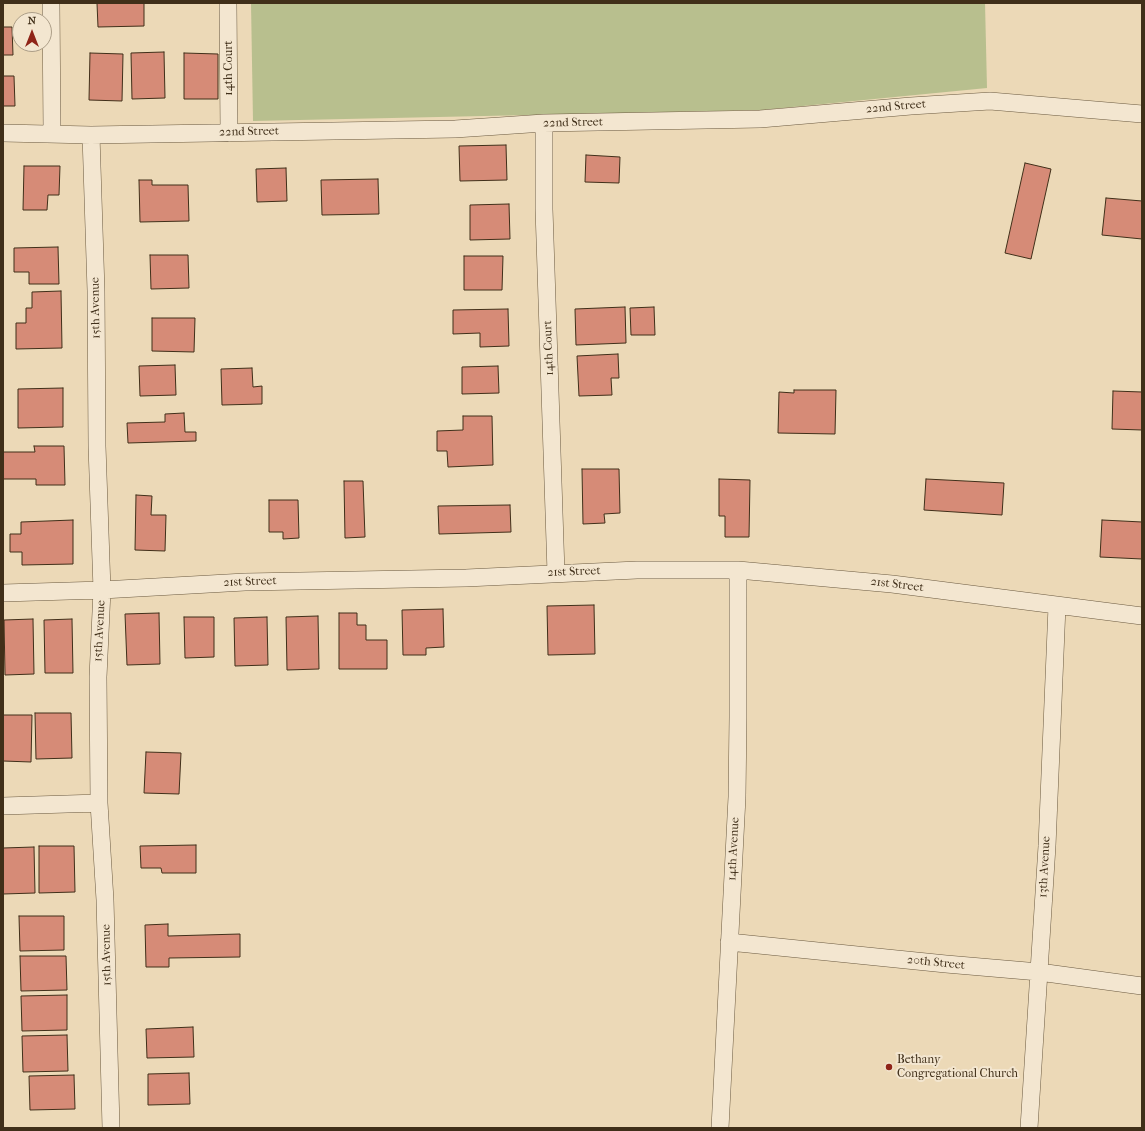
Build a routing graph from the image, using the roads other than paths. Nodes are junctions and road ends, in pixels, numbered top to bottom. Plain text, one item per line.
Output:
1 (51, 3) edge
2 (228, 3) edge
3 (1142, 114) edge
4 (544, 123) junction
5 (229, 132) junction
6 (3, 133) edge
7 (52, 133) junction
8 (91, 135) junction
9 (738, 570) junction
10 (556, 573) junction
11 (102, 590) junction
12 (3, 593) edge
13 (1057, 606) junction
14 (1142, 616) edge
15 (99, 803) junction
16 (3, 806) edge
17 (729, 942) junction
18 (1039, 972) junction
19 (1142, 986) edge
20 (111, 1128) edge
21 (720, 1128) edge
22 (1029, 1128) edge

1 - 7 street
2 - 5 street, 14th Court
3 - 4 street, 22nd Street
4 - 5 street, 22nd Street
4 - 10 street, 14th Court
5 - 8 street, 22nd Street
6 - 7 street, 22nd Street
7 - 8 street, 22nd Street
8 - 11 street, 15th Avenue
9 - 10 street, 21st Street
9 - 13 street, 21st Street
9 - 17 street, 14th Avenue
10 - 11 street, 21st Street
11 - 12 street, 21st Street
11 - 15 street, 15th Avenue
13 - 14 street, 21st Street
13 - 18 street, 13th Avenue
15 - 16 street
15 - 20 street, 15th Avenue
17 - 18 street, 20th Street
17 - 21 street, 14th Avenue
18 - 19 street, 20th Street
18 - 22 street, 13th Avenue

